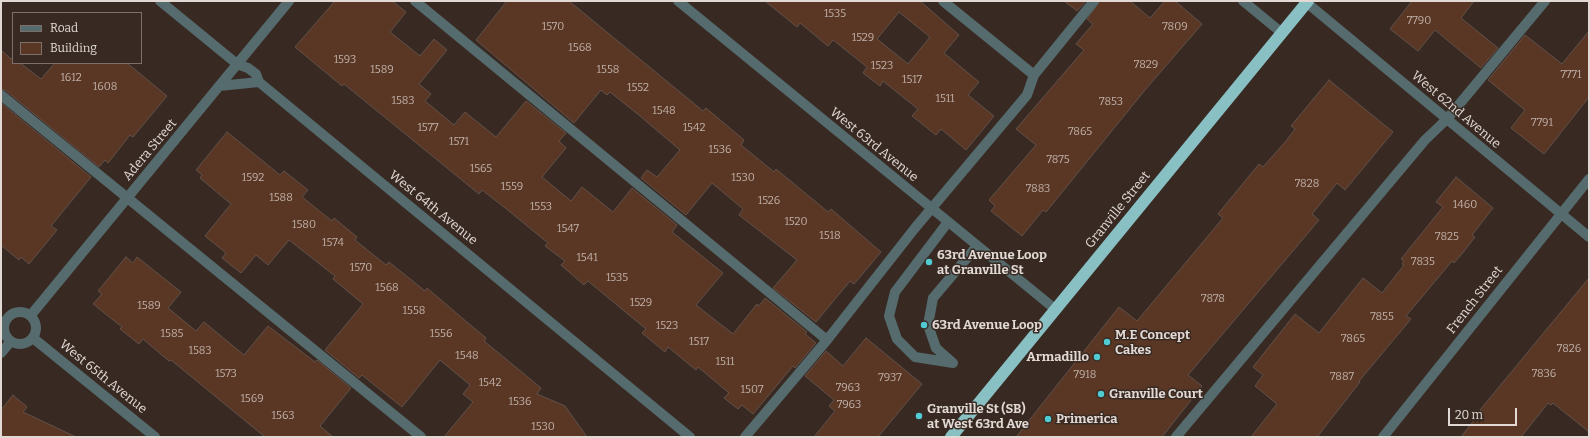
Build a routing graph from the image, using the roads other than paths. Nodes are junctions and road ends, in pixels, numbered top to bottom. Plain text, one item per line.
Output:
1 (160, 1) edge
2 (289, 1) edge
3 (415, 1) edge
4 (678, 1) edge
5 (943, 1) edge
6 (1094, 1) edge
7 (1242, 1) edge
8 (1545, 1) edge
9 (1307, 2) edge
10 (1282, 33) junction
11 (237, 64) junction
12 (1034, 75) junction
13 (258, 82) junction
14 (219, 86) junction
15 (1, 95) edge
16 (1447, 119) junction
17 (1589, 179) edge
18 (128, 197) junction
19 (932, 209) junction
20 (1560, 214) junction
21 (948, 222) junction
22 (1589, 238) edge
23 (977, 246) junction
24 (1055, 309) junction
25 (4, 314) edge
26 (31, 316) junction
27 (33, 338) junction
28 (826, 340) junction
29 (11, 341) junction
30 (1, 352) edge
31 (155, 437) edge
32 (421, 437) edge
33 (690, 437) edge
34 (746, 437) edge
35 (951, 437) edge
36 (1176, 437) edge
37 (1383, 437) edge

1 - 11 street, West 64th Avenue
2 - 11 street, Adera Street
3 - 28 street
4 - 19 street, West 63rd Avenue
5 - 12 street
6 - 12 street
7 - 10 street
8 - 16 street
9 - 10 highway, Granville Street
9 - 16 street, West 62nd Avenue
10 - 24 highway, Granville Street
11 - 13 street, West 64th Avenue
11 - 14 street, Adera Street
12 - 19 street
13 - 14 street
13 - 33 street, West 64th Avenue
14 - 18 street, Adera Street
15 - 18 street
16 - 20 street, West 62nd Avenue
16 - 36 street
17 - 20 street, French Street
18 - 26 street, Adera Street
18 - 32 street
19 - 21 street, West 63rd Avenue
19 - 28 street
20 - 22 street, West 62nd Avenue
20 - 37 street, French Street
21 - 23 street, West 63rd Avenue
21 - 23 street
23 - 24 street, West 63rd Avenue
24 - 35 highway, Granville Street
25 - 26 street
25 - 29 street
26 - 27 street
27 - 29 street
27 - 31 street, West 65th Avenue
28 - 34 street
29 - 30 street

